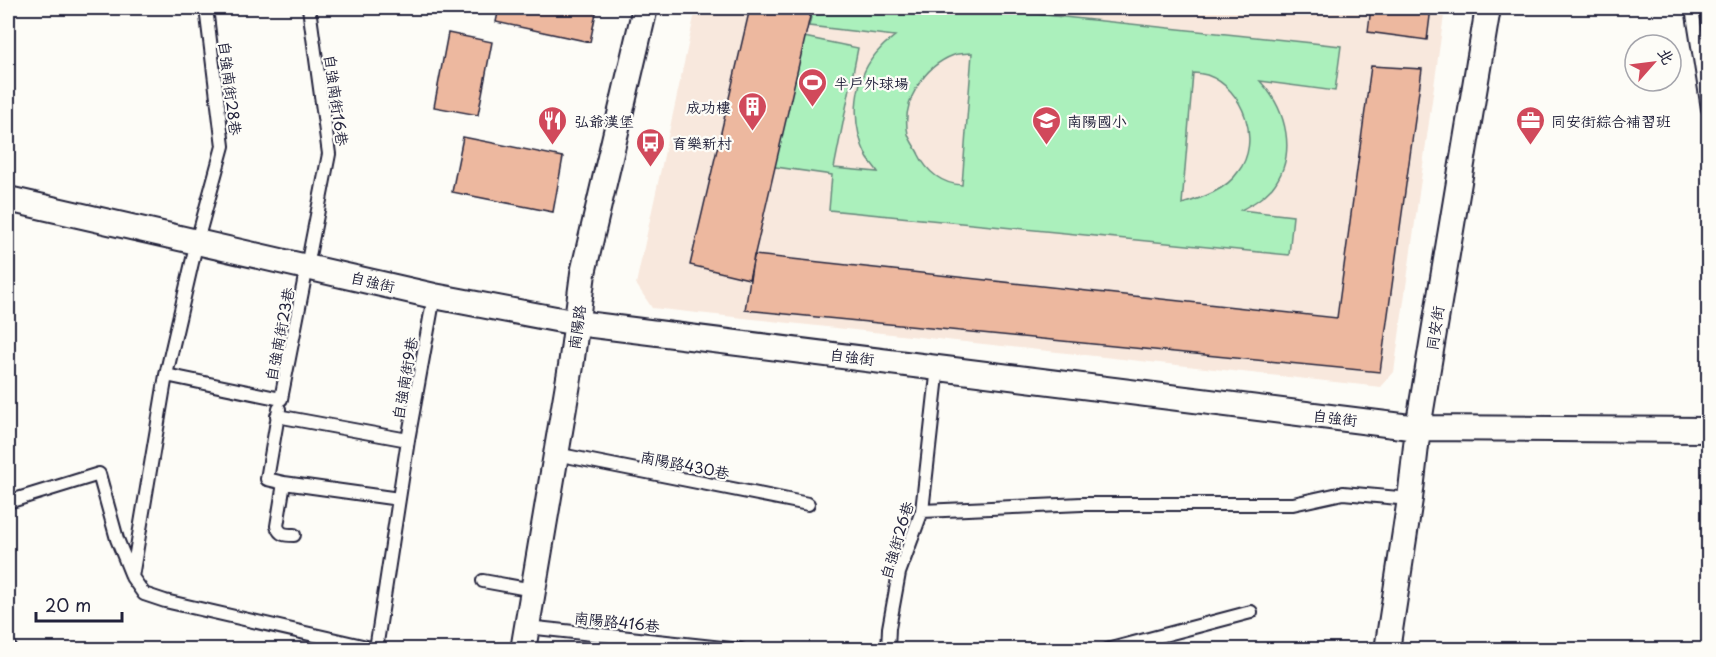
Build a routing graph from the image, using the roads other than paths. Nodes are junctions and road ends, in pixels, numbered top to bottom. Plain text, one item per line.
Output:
1 (206, 8) edge
2 (309, 8) edge
3 (645, 8) edge
4 (1488, 8) edge
5 (1692, 8) edge
6 (1706, 82) edge
7 (1708, 109) edge
8 (8, 199) edge
9 (197, 241) junction
10 (307, 266) junction
11 (434, 296) junction
12 (577, 323) junction
13 (938, 367) junction
14 (166, 375) junction
15 (281, 399) junction
16 (277, 416) junction
17 (1418, 428) junction
18 (1708, 430) edge
19 (408, 440) junction
20 (556, 454) junction
21 (284, 483) junction
22 (399, 499) junction
23 (1410, 499) junction
24 (8, 502) edge
25 (808, 504) dead end
26 (922, 511) junction
27 (294, 535) dead end
28 (132, 577) junction
29 (483, 581) dead end
30 (533, 590) junction
31 (1251, 612) dead end
32 (525, 638) edge
33 (8, 644) edge
34 (378, 649) edge
35 (11, 650) edge
36 (741, 650) edge
37 (888, 650) edge
38 (1107, 650) edge
39 (1387, 650) edge

1 - 9 lane, 自強南街28巷
2 - 10 lane, 自強南街16巷
3 - 12 street, 南陽路
4 - 17 street, 同安街
5 - 6 lane
6 - 7 lane
8 - 9 street, 自強街
9 - 10 street, 自強街
9 - 14 lane, 自強南街28巷
10 - 11 street, 自強街
10 - 15 lane, 自強南街23巷
11 - 12 street, 自強街
11 - 19 lane, 自強南街9巷
12 - 13 street, 自強街
12 - 20 street, 南陽路
13 - 17 street, 自強街
13 - 26 lane, 自強街26巷
14 - 15 lane, 自強南街23巷
14 - 28 lane, 自強南街28巷
15 - 16 lane
16 - 19 lane, 自強南街9巷
16 - 21 lane
17 - 18 street, 自強街
17 - 23 street, 同安街
19 - 22 lane
20 - 25 lane, 南陽路430巷
20 - 30 street, 南陽路
21 - 22 lane
21 - 27 lane
22 - 34 lane
23 - 26 lane
23 - 39 street, 同安街
24 - 28 lane
26 - 37 lane, 自強街26巷
28 - 34 lane
29 - 30 lane
30 - 32 street, 南陽路
31 - 38 lane
32 - 36 lane, 南陽路416巷
33 - 35 lane

